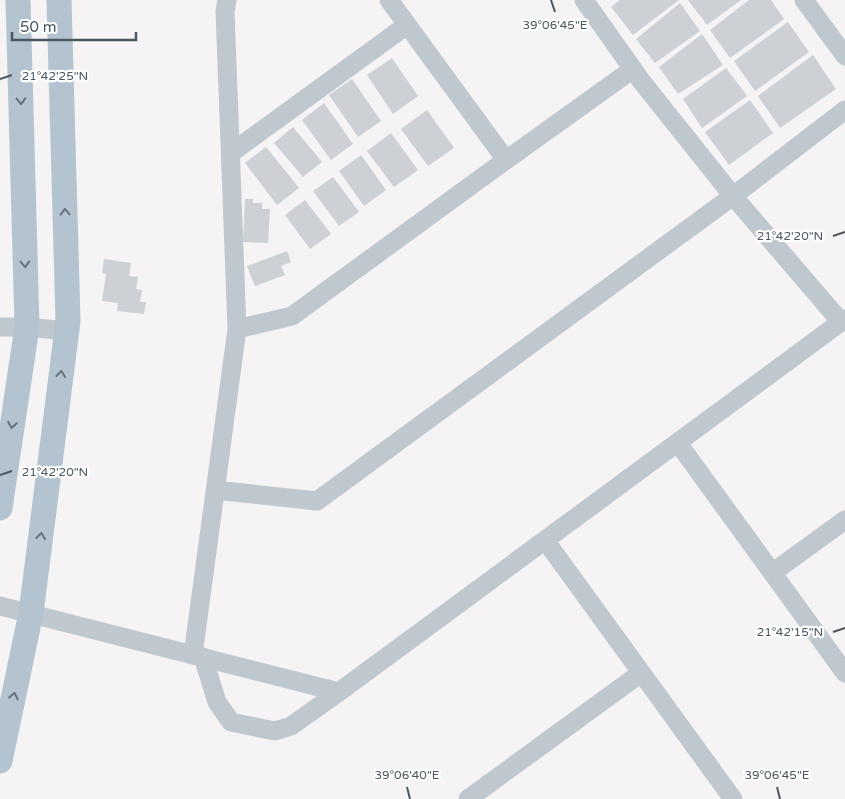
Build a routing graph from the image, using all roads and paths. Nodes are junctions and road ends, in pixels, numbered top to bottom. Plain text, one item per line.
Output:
1 (18, 0) edge
2 (58, 0) edge
3 (226, 0) edge
4 (389, 0) edge
5 (584, 0) edge
6 (804, 0) edge
7 (407, 25) junction
8 (845, 56) edge
9 (633, 69) junction
10 (845, 110) edge
11 (231, 153) junction
12 (506, 160) junction
13 (733, 196) junction
14 (843, 321) edge
15 (0, 327) edge
16 (27, 327) junction
17 (237, 329) junction
18 (67, 331) junction
19 (678, 443) junction
20 (215, 490) junction
21 (0, 508) edge
22 (845, 520) edge
23 (545, 540) junction
24 (772, 573) junction
25 (0, 606) edge
26 (31, 613) junction
27 (198, 656) junction
28 (641, 673) junction
29 (845, 673) edge
30 (339, 692) junction
31 (0, 760) edge
32 (468, 799) edge
33 (732, 799) edge

1 -> 16 main road
18 -> 2 main road
3 - 11 street
4 - 7 street
5 - 9 street
6 - 8 street
7 - 11 street
7 - 12 street
9 - 12 street
9 - 13 street
10 - 13 street
11 - 17 street
12 - 17 street
13 - 14 street
13 - 20 street
14 - 19 street
15 - 16 street
16 - 18 street
16 -> 21 main road
17 - 20 street
26 -> 18 main road
19 - 23 street
19 - 24 street
20 - 27 street
22 - 24 street
23 - 28 street
23 - 30 street
24 - 29 street
25 - 26 street
26 - 27 street
31 -> 26 main road
27 - 30 street
27 - 30 street
28 - 32 street
28 - 33 street

